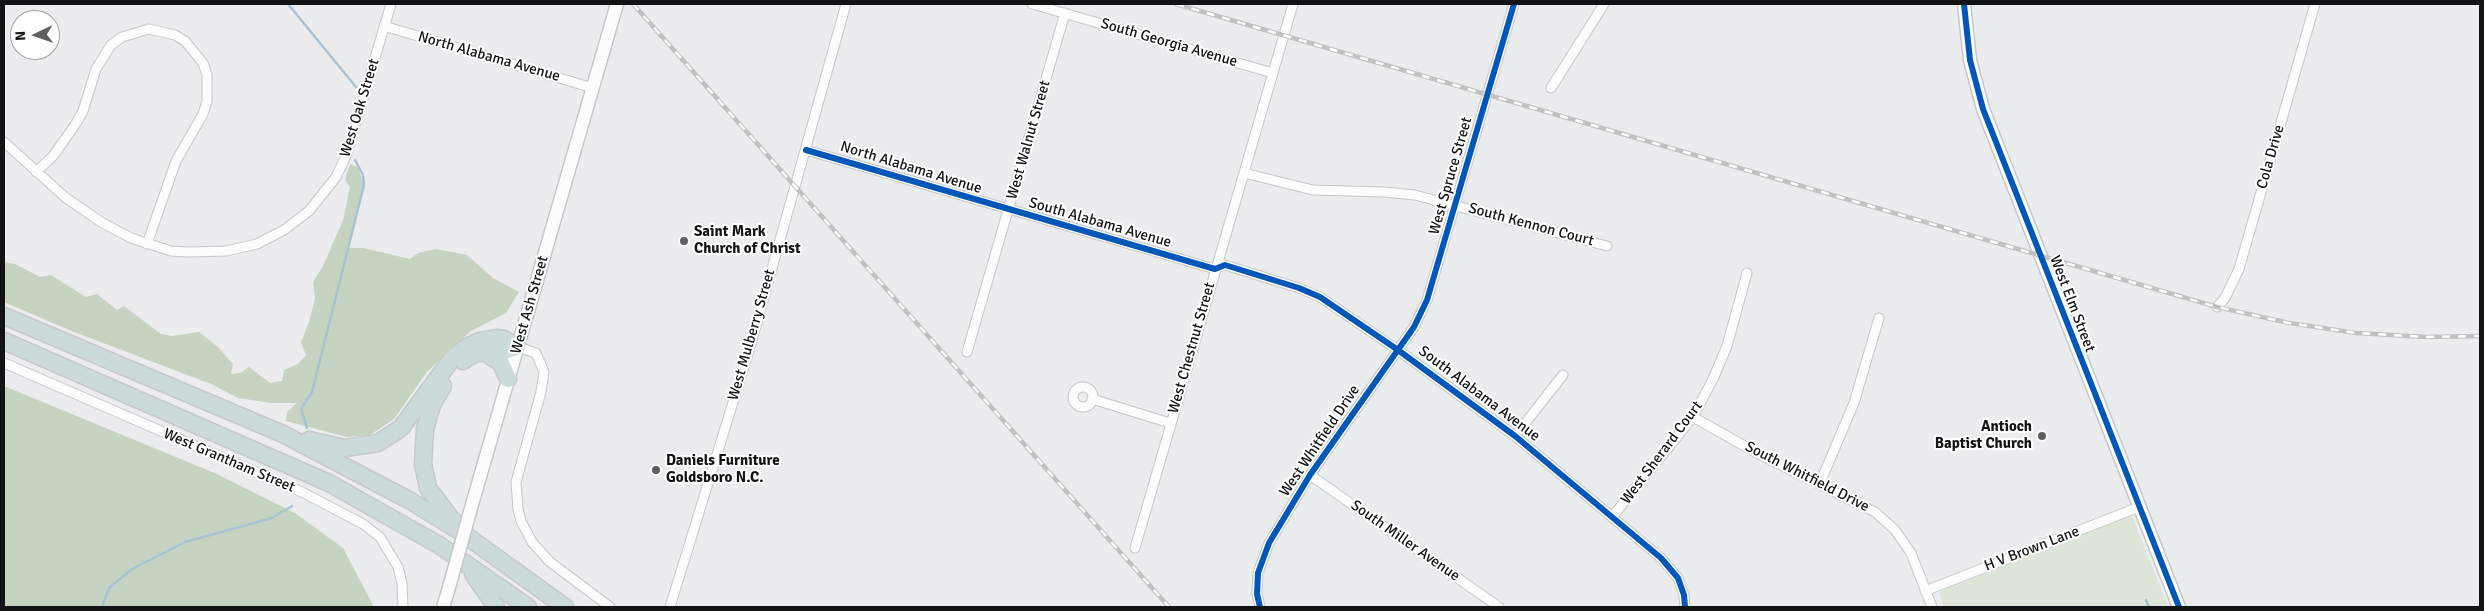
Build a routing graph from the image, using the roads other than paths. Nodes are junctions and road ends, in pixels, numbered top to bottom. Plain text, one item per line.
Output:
1 (391, 4) edge
2 (617, 4) edge
3 (846, 4) edge
4 (1032, 4) edge
5 (1293, 4) edge
6 (1514, 4) edge
7 (1604, 4) edge
8 (1964, 4) edge
9 (2315, 4) edge
10 (1065, 14) junction
11 (384, 26) junction
12 (1273, 73) junction
13 (593, 88) junction
14 (1551, 88) dead end
15 (4, 142) edge
16 (806, 150) junction
17 (36, 172) junction
18 (1244, 173) junction
19 (1456, 205) junction
20 (1009, 210) junction
21 (147, 244) junction
22 (1607, 246) dead end
23 (1215, 269) junction
24 (1748, 273) dead end
25 (2217, 307) dead end
26 (4, 316) edge
27 (1879, 318) dead end
28 (4, 340) edge
29 (517, 347) junction
30 (1398, 350) junction
31 (484, 352) junction
32 (967, 352) dead end
33 (4, 363) edge
34 (1562, 375) dead end
35 (508, 379) junction
36 (1092, 399) dead end
37 (1692, 416) junction
38 (1170, 424) junction
39 (283, 434) junction
40 (1515, 436) junction
41 (1310, 475) junction
42 (1820, 484) junction
43 (2139, 507) junction
44 (1612, 517) junction
45 (461, 532) junction
46 (1135, 548) dead end
47 (463, 560) junction
48 (1925, 591) junction
49 (403, 607) edge
50 (443, 607) edge
51 (496, 607) edge
52 (528, 607) edge
53 (565, 607) edge
54 (610, 607) edge
55 (670, 607) edge
56 (1260, 607) edge
57 (1499, 607) edge
58 (1685, 607) edge
59 (1932, 607) edge
60 (2179, 607) edge

1 - 11 street, West Oak Street
2 - 13 street, West Ash Street
3 - 16 street, West Mulberry Street
4 - 10 street, South Georgia Avenue
5 - 12 street, West Chestnut Street
6 - 19 street, West Spruce Street
7 - 14 street
8 - 43 street, West Elm Street
9 - 25 street, Cola Drive
10 - 12 street, South Georgia Avenue
10 - 20 street, West Walnut Street
11 - 13 street, North Alabama Avenue
11 - 21 street, West Oak Street
12 - 18 street, West Chestnut Street
13 - 29 street, West Ash Street
15 - 17 street, West Oak Street
16 - 20 street, North Alabama Avenue
16 - 55 street, West Mulberry Street
17 - 21 street, West Oak Street
17 - 21 street
18 - 19 street, South Kennon Court
18 - 23 street, West Chestnut Street
19 - 22 street, South Kennon Court
19 - 30 street, West Spruce Street
20 - 23 street, South Alabama Avenue
20 - 32 street, West Walnut Street
23 - 30 street, South Alabama Avenue
23 - 38 street, West Chestnut Street
24 - 37 street, West Sherard Court
26 - 39 highway
27 - 42 street
28 - 47 highway
29 - 31 highway
29 - 35 street, West Ash Street
29 - 39 highway
29 - 54 street
30 - 40 street, South Alabama Avenue
30 - 41 street, West Whitfield Drive
31 - 35 highway
31 - 45 highway
33 - 49 street, West Grantham Street
34 - 40 street
35 - 50 street, West Ash Street, bridge
36 - 38 street
37 - 42 street, South Whitfield Drive
37 - 44 street, West Sherard Court
38 - 46 street, West Chestnut Street
39 - 45 highway
40 - 44 street, South Alabama Avenue
41 - 56 street, West Whitfield Drive
41 - 57 street, South Miller Avenue
42 - 48 street, South Whitfield Drive
43 - 48 street, H V Brown Lane
43 - 60 street, West Elm Street
44 - 58 street, South Alabama Avenue
45 - 53 highway
47 - 51 highway
47 - 52 highway
48 - 59 street, South Whitfield Drive

